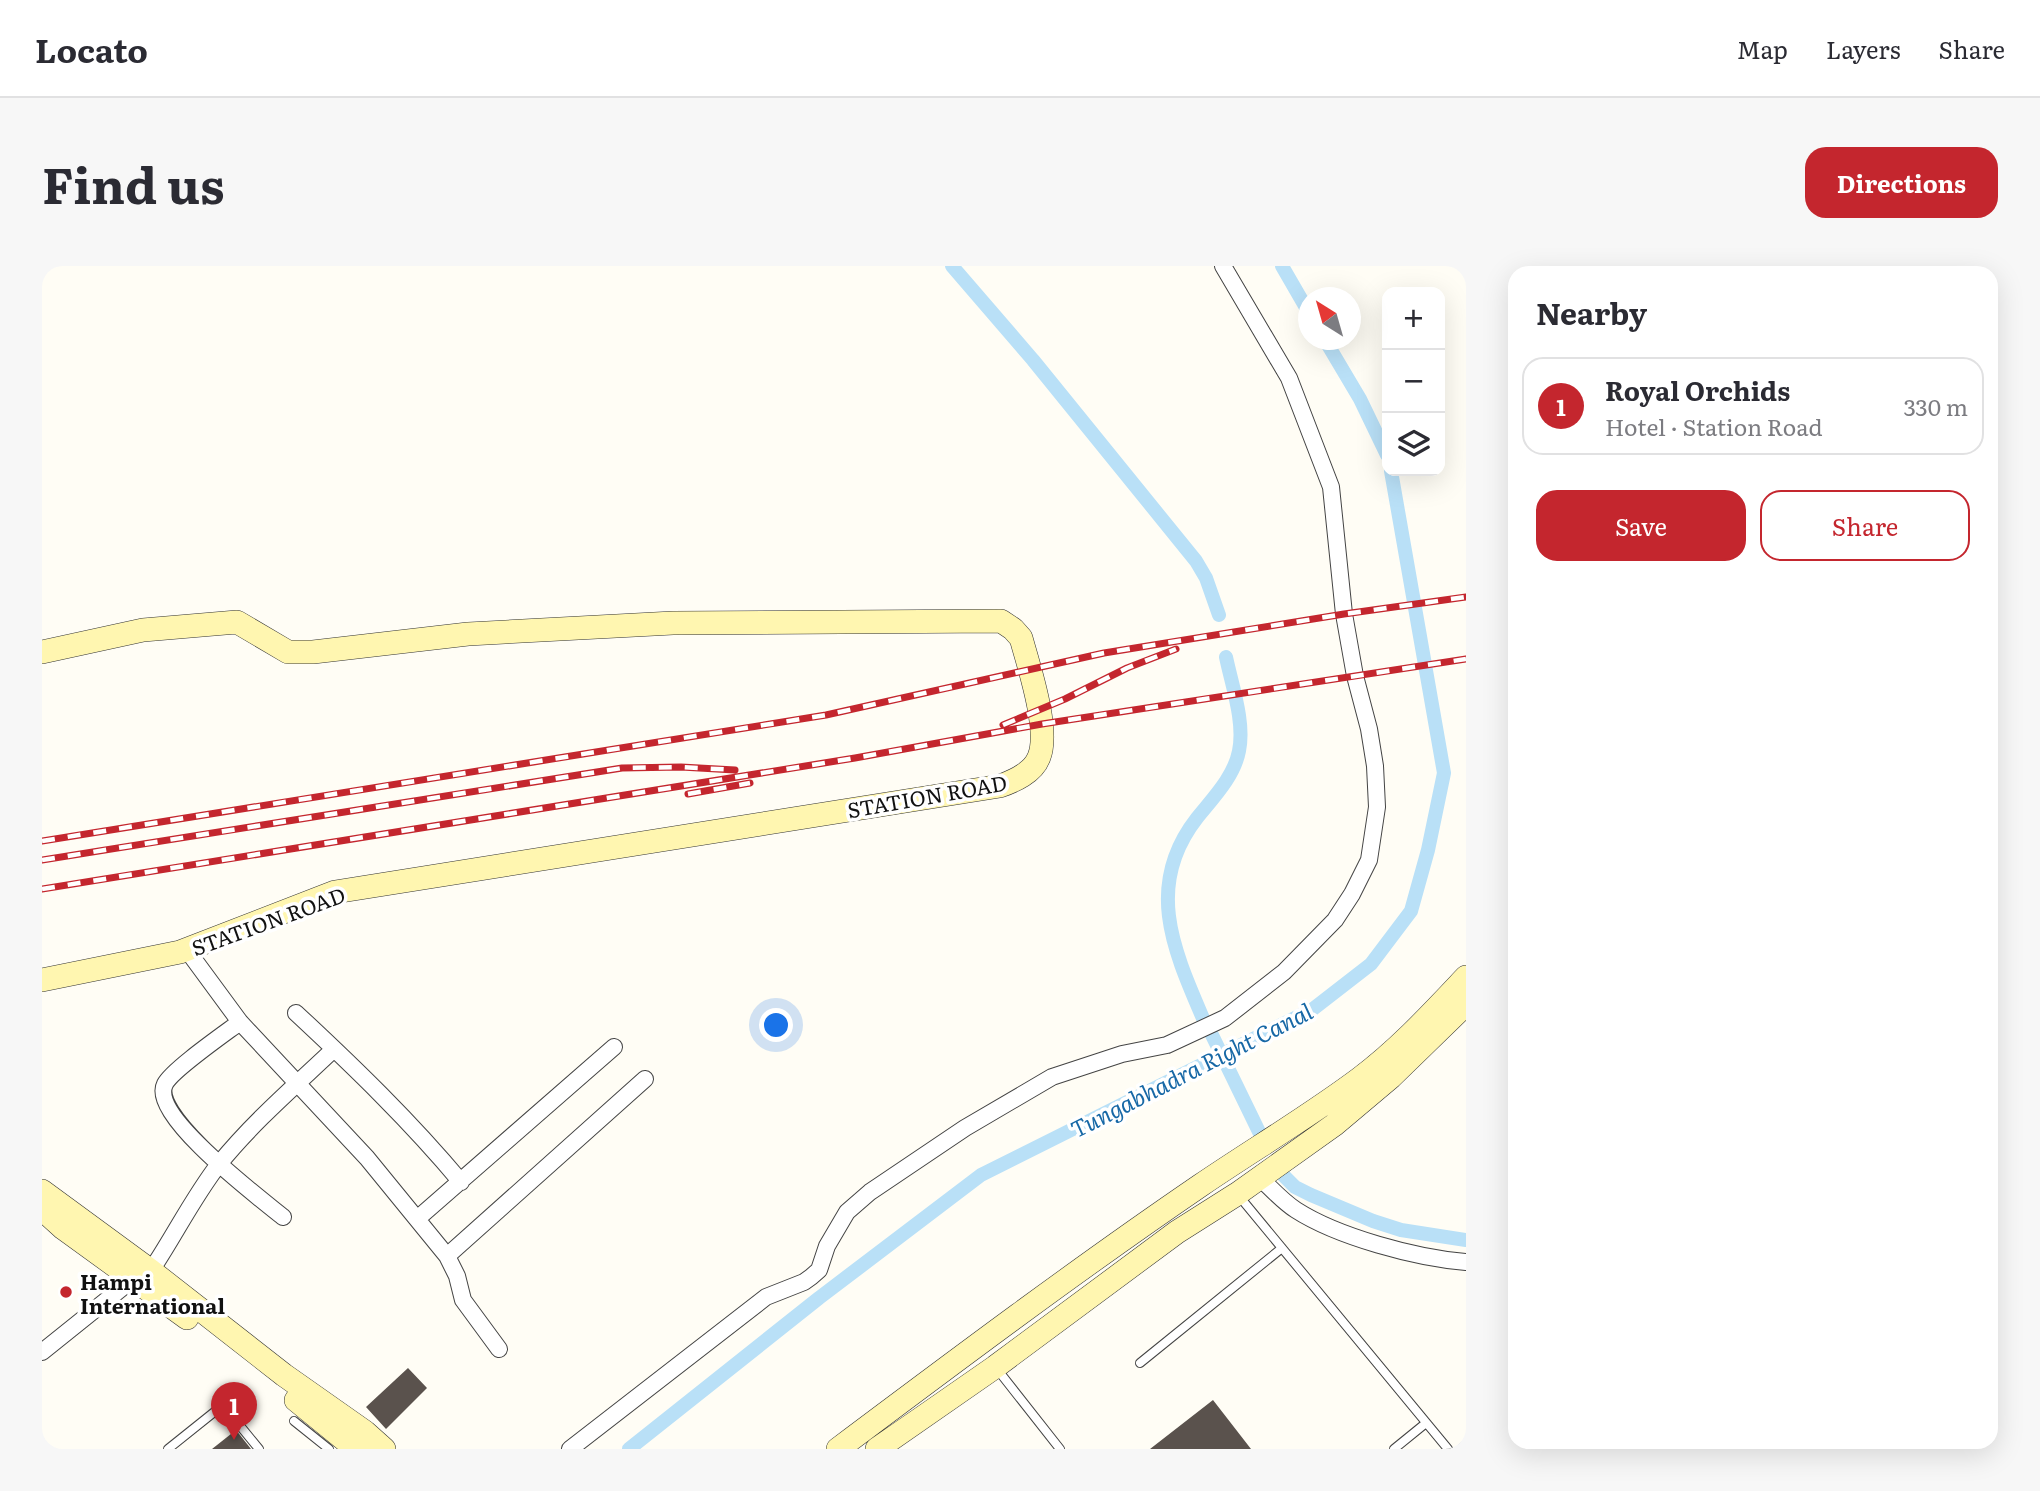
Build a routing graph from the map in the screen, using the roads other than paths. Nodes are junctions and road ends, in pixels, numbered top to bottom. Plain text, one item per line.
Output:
1 (1223, 266) edge
2 (42, 652) edge
3 (187, 950) junction
4 (1466, 977) edge
5 (42, 980) edge
6 (1466, 1004) edge
7 (296, 1013) dead end
8 (240, 1022) junction
9 (614, 1047) dead end
10 (334, 1049) junction
11 (645, 1079) dead end
12 (298, 1083) junction
13 (220, 1164) junction
14 (1259, 1177) junction
15 (461, 1182) junction
16 (42, 1191) edge
17 (1237, 1194) junction
18 (42, 1209) edge
19 (283, 1217) dead end
20 (417, 1219) junction
21 (1282, 1248) junction
22 (447, 1256) junction
23 (1466, 1262) edge
24 (142, 1279) junction
25 (499, 1349) dead end
26 (42, 1352) edge
27 (1140, 1363) dead end
28 (995, 1367) junction
29 (294, 1421) dead end
30 (1426, 1423) junction
31 (1466, 1445) edge
32 (168, 1449) edge
33 (259, 1449) edge
34 (328, 1449) edge
35 (356, 1449) edge
36 (384, 1449) edge
37 (569, 1449) edge
38 (838, 1449) edge
39 (877, 1449) edge
40 (1060, 1449) edge
41 (1394, 1449) edge
42 (1448, 1449) edge
43 (1461, 1449) edge

1 - 37 street
2 - 3 street, STATION ROAD
3 - 5 street, STATION ROAD
3 - 8 street
4 - 38 street
6 - 14 street
7 - 10 street
8 - 12 street
8 - 13 street
9 - 15 street
10 - 12 street
10 - 15 street
11 - 22 street
12 - 13 street
12 - 20 street
13 - 19 street
13 - 24 street
14 - 17 street
14 - 23 street
15 - 20 street
16 - 24 street
17 - 21 lane
17 - 28 street
18 - 24 street
20 - 22 street
21 - 27 lane
21 - 30 lane
22 - 25 street
24 - 26 street
24 - 35 street
24 - 36 street
28 - 39 street
28 - 40 lane
29 - 34 lane
30 - 41 lane
30 - 42 lane
31 - 43 lane
32 - 33 lane

